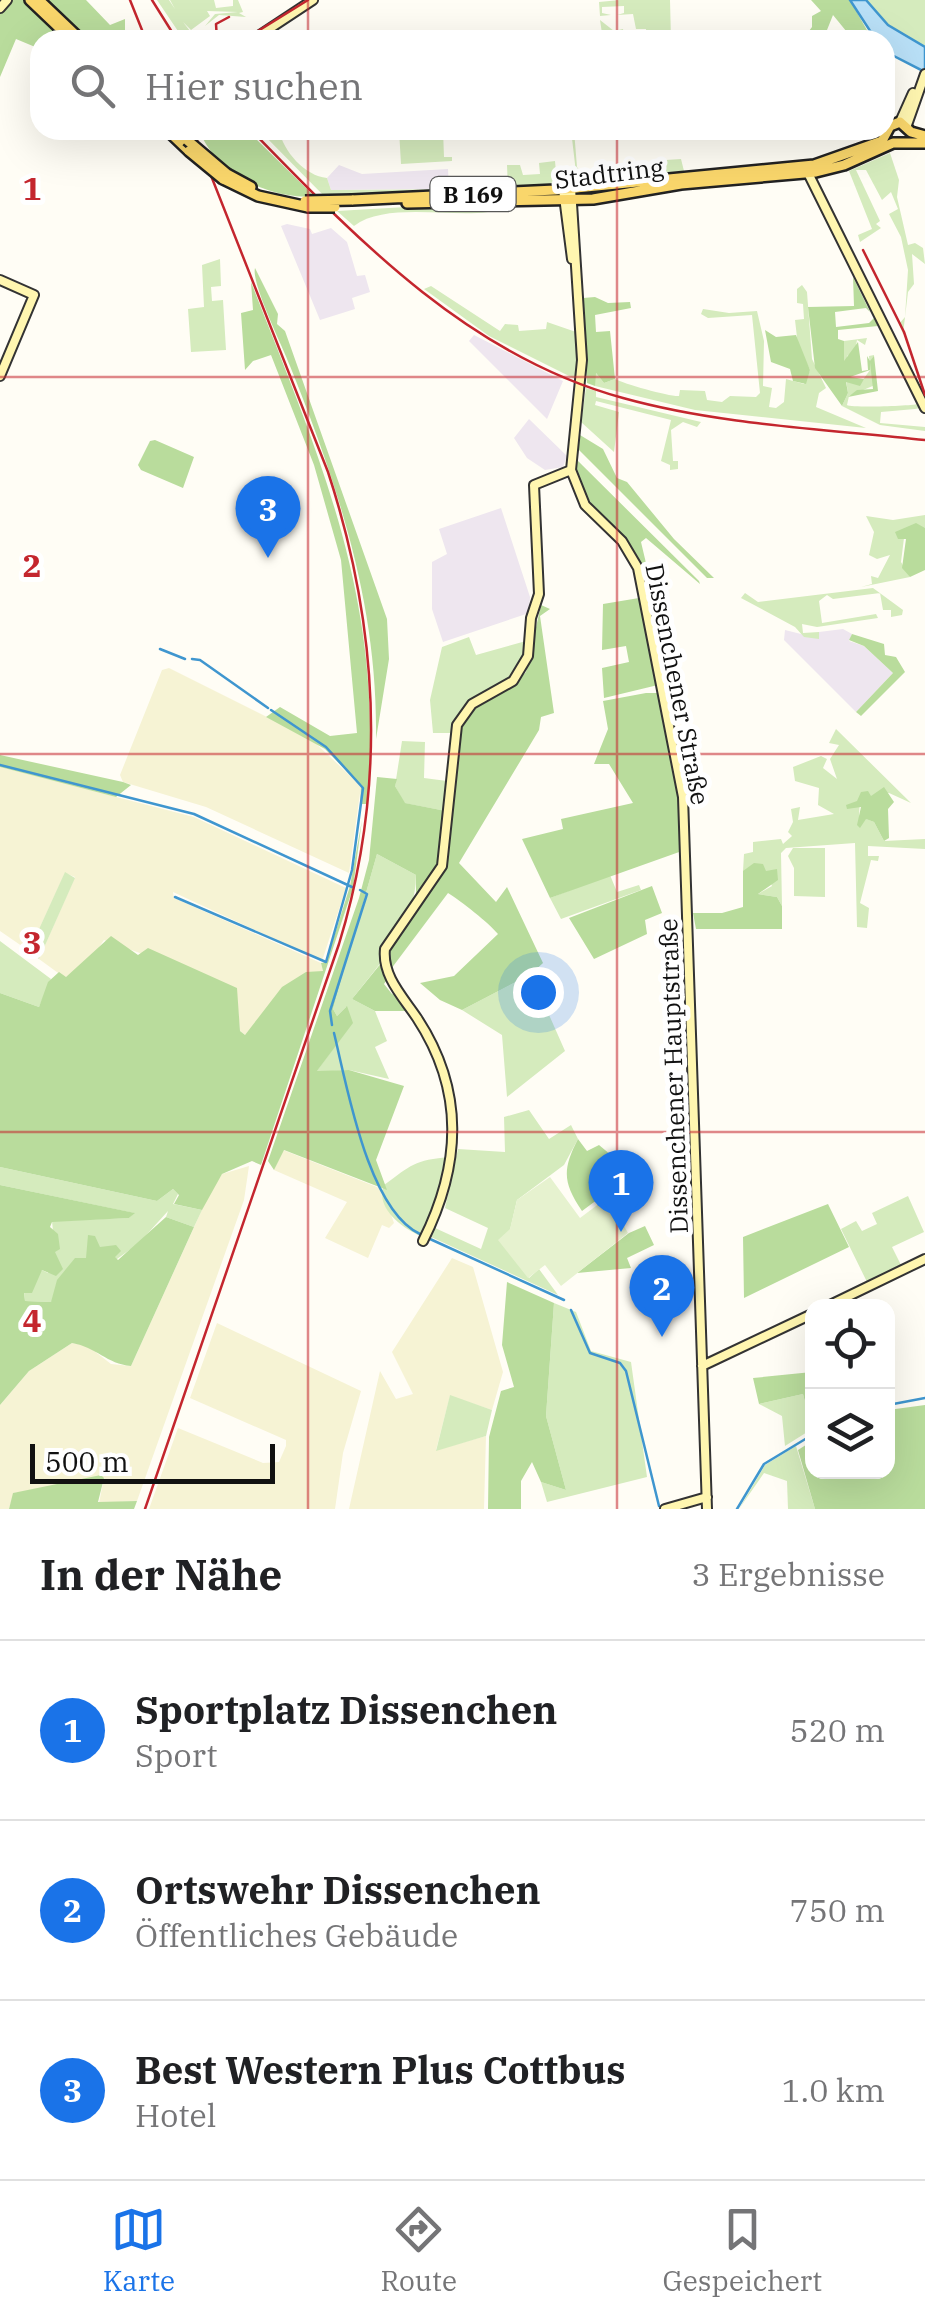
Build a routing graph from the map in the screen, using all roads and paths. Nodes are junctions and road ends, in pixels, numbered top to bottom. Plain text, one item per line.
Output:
1 (30, 0) edge
2 (39, 0) edge
3 (313, 0) edge
4 (62, 30) edge
5 (70, 30) edge
6 (266, 30) edge
7 (924, 75) edge
8 (906, 130) junction
9 (895, 136) edge
10 (895, 136) edge
11 (180, 140) edge
12 (184, 140) edge
13 (886, 140) edge
14 (887, 140) edge
15 (925, 140) edge
16 (188, 146) junction
17 (808, 173) junction
18 (567, 188) junction
19 (568, 201) junction
20 (352, 203) junction
21 (577, 278) junction
22 (0, 280) edge
23 (0, 376) edge
24 (925, 408) edge
25 (571, 470) junction
26 (684, 821) joint
27 (423, 1240) dead end
28 (925, 1259) edge
29 (842, 1299) edge
30 (805, 1317) edge
31 (702, 1366) junction
32 (707, 1497) junction
33 (666, 1509) edge
34 (707, 1509) edge

1 - 4 main road
2 - 5 main road
3 - 6 main road
7 - 8 main road
8 - 9 main road, Stadtring / B 169
8 - 10 main road, Stadtring / B 169
8 - 15 main road, Stadtring / B 169
11 - 16 main road, Stadtring / B 169
12 - 16 main road, Stadtring / B 169
13 - 18 main road, Stadtring / B 169
14 - 17 main road, Stadtring / B 169
16 - 20 main road, Stadtring / B 169, bridge
17 - 19 main road, Stadtring / B 169
17 - 24 main road
18 - 19 main road
18 - 20 main road, Stadtring / B 169
19 - 20 main road, Stadtring / B 169
19 - 21 main road
19 - 21 main road
21 - 25 main road
22 - 23 main road
25 - 26 main road, Dissenchener Straße
25 - 27 main road
26 - 31 main road, Dissenchener Hauptstraße
28 - 29 main road
30 - 31 main road
31 - 32 main road, Dissenchener Hauptstraße
32 - 33 main road
32 - 34 main road, Dissenchener Hauptstraße

